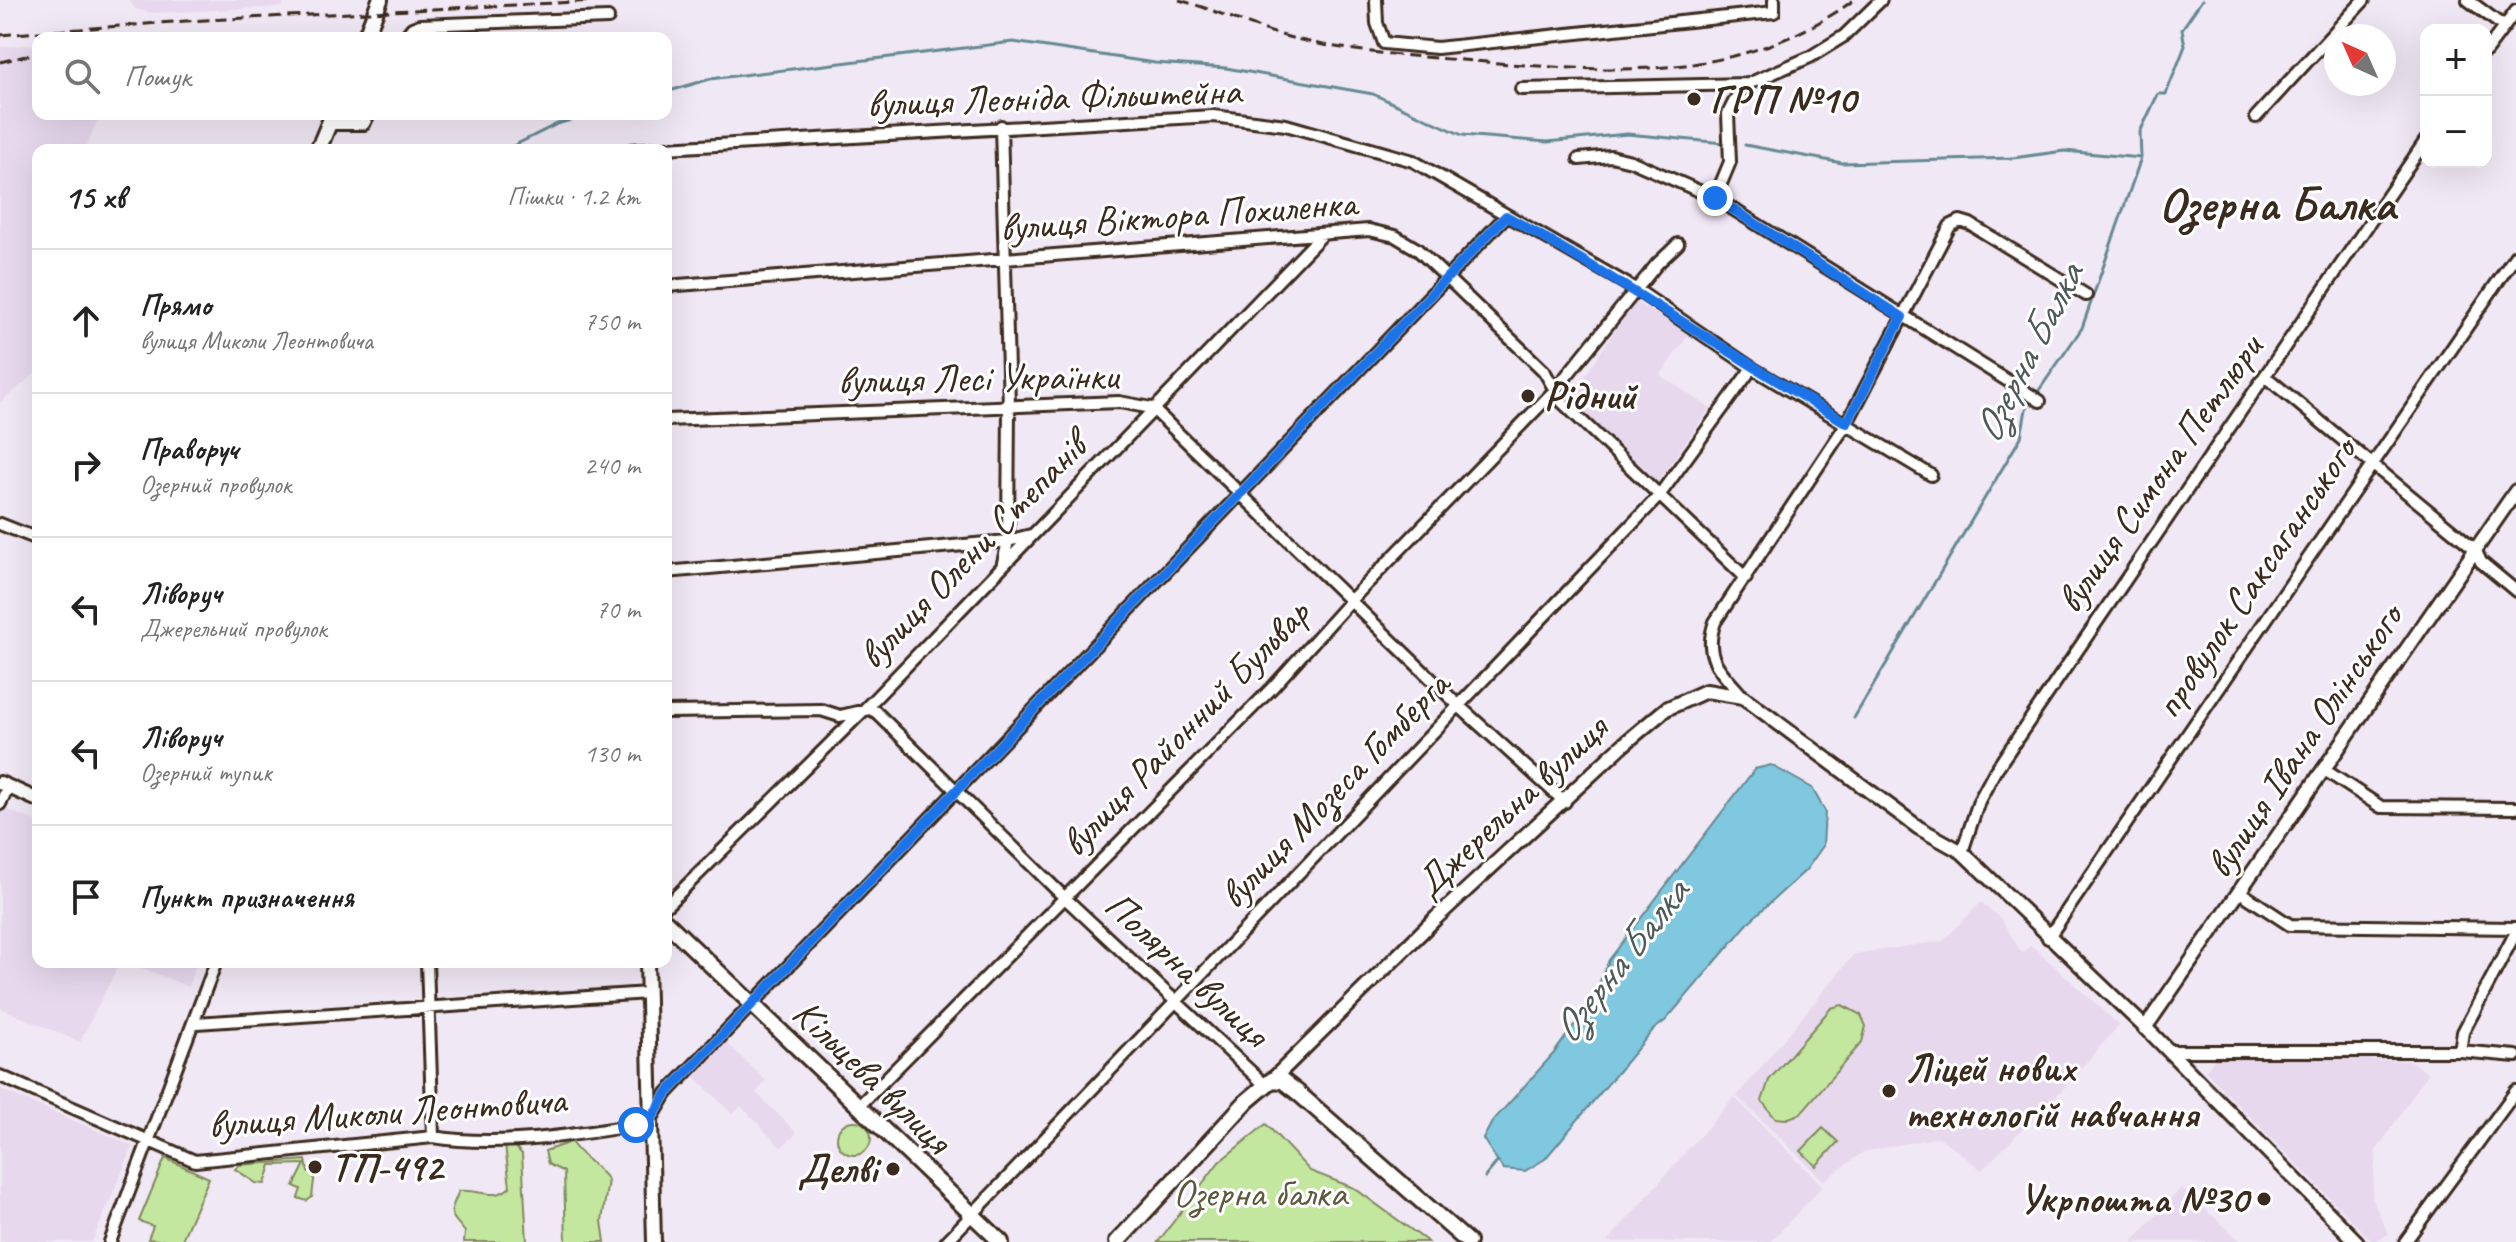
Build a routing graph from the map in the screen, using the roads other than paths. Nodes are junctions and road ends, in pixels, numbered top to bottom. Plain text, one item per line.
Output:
1 (380, 0) edge
2 (1376, 0) edge
3 (1774, 0) edge
4 (1881, 0) edge
5 (2364, 0) edge
6 (2468, 0) edge
7 (2516, 11) edge
8 (608, 18) dead end
9 (2503, 26) junction
10 (367, 32) edge
11 (409, 32) edge
12 (2492, 42) edge
13 (1748, 84) junction
14 (1521, 89) dead end
15 (2256, 117) dead end
16 (330, 120) edge
17 (337, 120) edge
18 (366, 120) edge
19 (1001, 126) junction
20 (320, 144) edge
21 (672, 147) edge
22 (2420, 149) edge
23 (1579, 159) dead end
24 (1715, 198) junction
25 (1506, 216) junction
26 (1321, 236) junction
27 (1678, 244) dead end
28 (2516, 255) edge
29 (1005, 260) junction
30 (1448, 279) junction
31 (672, 286) edge
32 (1637, 290) junction
33 (2086, 295) dead end
34 (1902, 317) junction
35 (1752, 368) junction
36 (2265, 376) junction
37 (1555, 390) junction
38 (2040, 401) dead end
39 (1009, 406) junction
40 (1152, 408) junction
41 (672, 420) edge
42 (1847, 423) junction
43 (2373, 461) junction
44 (1931, 475) dead end
45 (2516, 491) edge
46 (1243, 494) junction
47 (1658, 497) junction
48 (0, 524) edge
49 (1033, 534) junction
50 (32, 537) edge
51 (1008, 541) junction
52 (2475, 549) junction
53 (1002, 567) junction
54 (672, 571) edge
55 (1746, 578) junction
56 (2516, 591) edge
57 (1352, 599) junction
58 (1743, 697) junction
59 (1459, 706) junction
60 (672, 712) edge
61 (862, 712) junction
62 (2323, 769) junction
63 (4, 785) edge
64 (957, 794) junction
65 (32, 797) edge
66 (1565, 802) junction
67 (0, 804) edge
68 (2516, 808) edge
69 (1962, 852) junction
70 (2240, 892) junction
71 (1065, 898) junction
72 (672, 900) edge
73 (672, 928) edge
74 (2516, 930) edge
75 (2048, 938) junction
76 (214, 968) edge
77 (427, 968) edge
78 (647, 968) edge
79 (648, 993) junction
80 (1176, 1002) junction
81 (428, 1006) junction
82 (752, 1006) junction
83 (196, 1023) junction
84 (2145, 1028) junction
85 (2169, 1051) junction
86 (2460, 1051) junction
87 (2516, 1056) edge
88 (0, 1076) edge
89 (1268, 1082) junction
90 (2516, 1091) edge
91 (858, 1107) junction
92 (649, 1123) junction
93 (433, 1137) junction
94 (150, 1141) junction
95 (971, 1214) junction
96 (110, 1242) edge
97 (654, 1242) edge
98 (946, 1242) edge
99 (1001, 1242) edge
100 (1117, 1242) edge
101 (1468, 1242) edge
102 (2357, 1242) edge
103 (2405, 1242) edge

1 - 10 main road
2 - 3 street
4 - 13 street
5 - 15 street
6 - 9 street
7 - 9 street
8 - 11 street
9 - 12 street
13 - 14 street
13 - 24 street
16 - 20 main road
17 - 18 street
19 - 21 street, вулиця Леоніда Фільштейна
19 - 25 street, вулиця Леоніда Фільштейна
19 - 29 street
22 - 36 street, вулиця Симона Петлюри
23 - 24 street
24 - 34 street
25 - 30 street
25 - 32 street, вулиця Леоніда Фільштейна
26 - 29 street, вулиця Віктора Похиленка
26 - 30 street, вулиця Віктора Похиленка
26 - 40 street, вулиця Олени Степанів
27 - 32 street, вулиця Районний Бульвар
28 - 43 street, провулок Саксаганського
29 - 31 street, вулиця Віктора Похиленка
29 - 39 street
30 - 37 street, вулиця Віктора Похиленка
30 - 46 street
32 - 35 street, вулиця Леоніда Фільштейна
32 - 37 street, вулиця Районний Бульвар
33 - 34 street
34 - 38 street
34 - 42 street
35 - 42 street, вулиця Леоніда Фільштейна
35 - 47 street, вулиця Мозеса Гомберга
36 - 43 street
36 - 69 street, вулиця Симона Петлюри
37 - 47 street, вулиця Віктора Похиленка
37 - 57 street, вулиця Районний Бульвар
39 - 40 street, вулиця Лесі Українки
39 - 41 street, вулиця Лесі Українки
39 - 51 street
40 - 46 street, вулиця Лесі Українки
40 - 49 street, вулиця Олени Степанів
42 - 44 street, вулиця Леоніда Фільштейна
42 - 55 street
43 - 52 street
43 - 75 street, провулок Саксаганського
45 - 52 street, вулиця Івана Олінського
46 - 57 street, вулиця Лесі Українки
46 - 64 street
47 - 55 street, вулиця Віктора Похиленка
47 - 59 street, вулиця Мозеса Гомберга
48 - 50 street
49 - 51 street
49 - 53 street, вулиця Олени Степанів
51 - 53 street
51 - 54 street
52 - 56 street
52 - 62 street, вулиця Івана Олінського
53 - 61 street, вулиця Олени Степанів
55 - 58 street
57 - 59 street, вулиця Лесі Українки
57 - 71 street, вулиця Районний Бульвар
58 - 66 street, Джерельна вулиця
58 - 69 street
59 - 66 street, вулиця Лесі Українки
59 - 80 street, вулиця Мозеса Гомберга
60 - 61 street, Полярна вулиця
61 - 64 street, Полярна вулиця
61 - 72 street, вулиця Олени Степанів
62 - 68 street
62 - 70 street, вулиця Івана Олінського
63 - 65 street
63 - 67 street
64 - 71 street, Полярна вулиця
64 - 82 street
66 - 89 street, Джерельна вулиця
69 - 75 street
70 - 74 street
70 - 84 street, вулиця Івана Олінського
71 - 80 street, Полярна вулиця
71 - 91 street, вулиця Районний Бульвар
73 - 82 main road, Кільцева вулиця
74 - 86 street
75 - 84 street
76 - 83 street
77 - 81 street
78 - 79 street
79 - 81 street
79 - 92 street
80 - 89 street, Полярна вулиця
80 - 95 street, вулиця Мозеса Гомберга
81 - 83 street
81 - 93 street
82 - 91 main road, Кільцева вулиця
82 - 92 street
83 - 94 street
84 - 85 street
85 - 86 street
85 - 102 street
86 - 87 street
88 - 94 street, вулиця Миколи Леонтовича
89 - 100 main road, Джерельна вулиця
89 - 101 main road
90 - 103 street
91 - 95 main road, Кільцева вулиця
92 - 93 street, вулиця Миколи Леонтовича
92 - 97 street
93 - 94 street, вулиця Миколи Леонтовича
94 - 96 street
95 - 98 street, вулиця Мозеса Гомберга
95 - 99 main road, Кільцева вулиця

